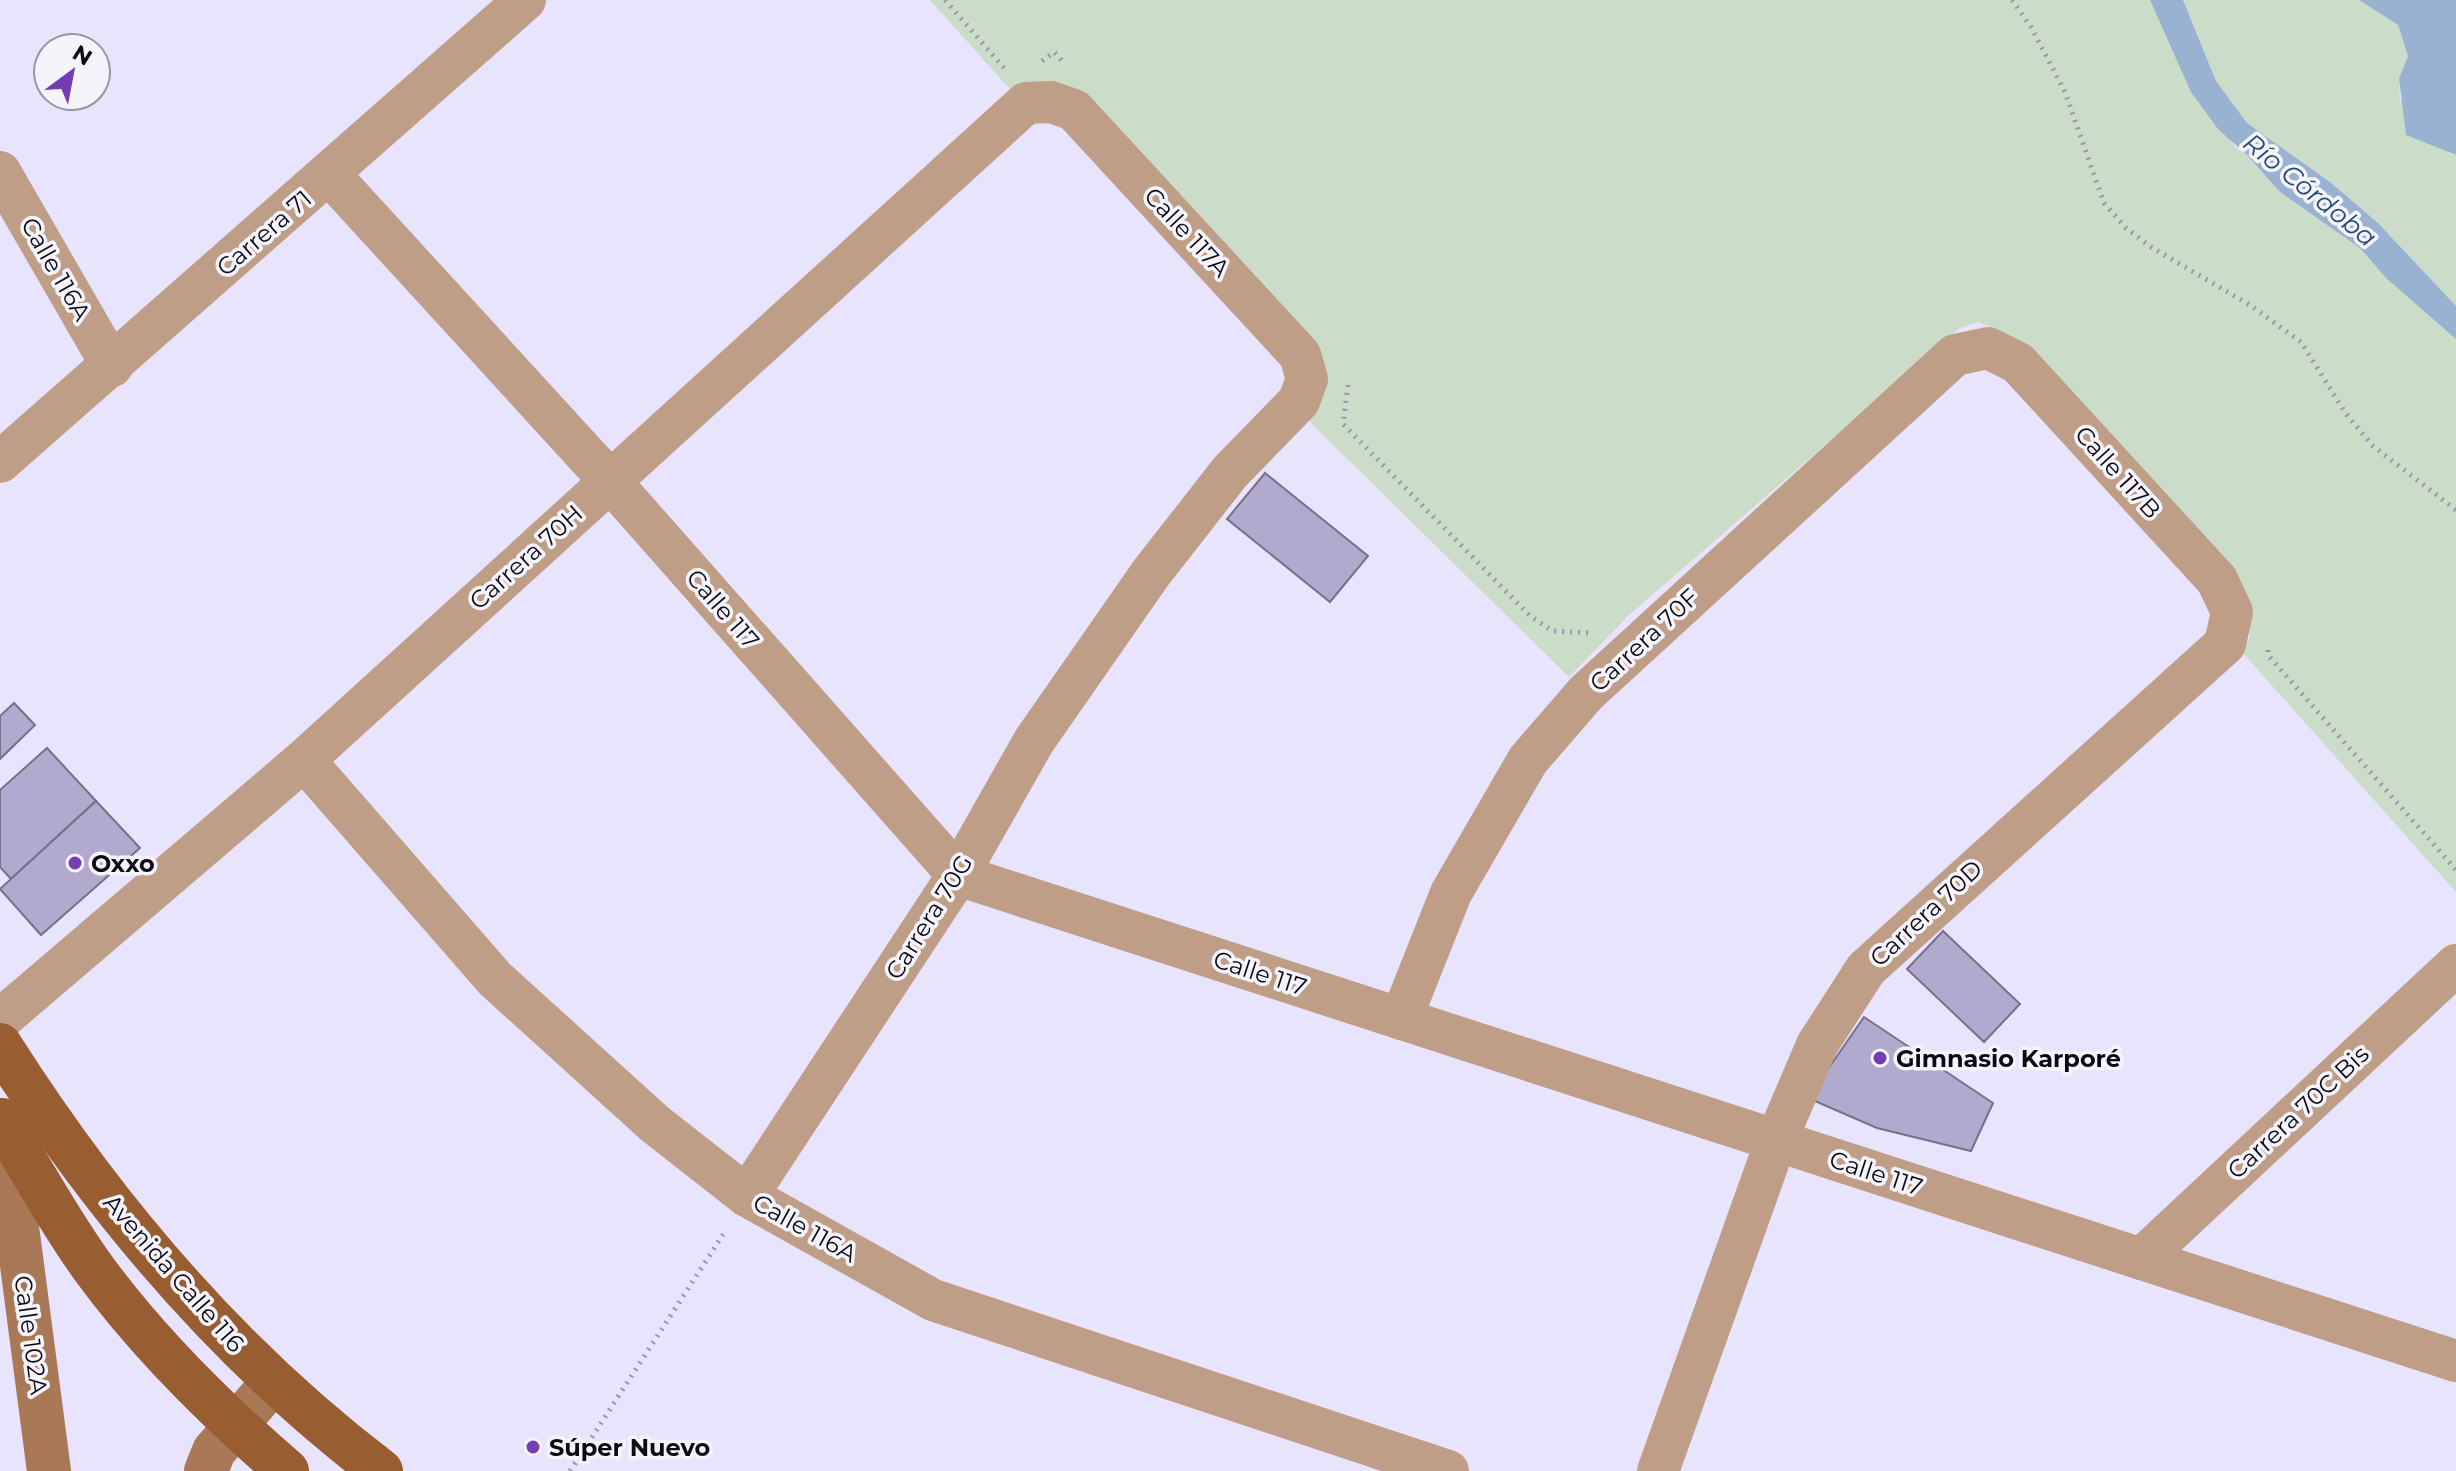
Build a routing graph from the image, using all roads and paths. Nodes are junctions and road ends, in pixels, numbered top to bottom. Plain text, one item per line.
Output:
1 (525, 0) edge
2 (945, 0) edge
3 (2012, 0) edge
4 (1006, 70) dead end
5 (1054, 81) joint
6 (0, 172) edge
7 (330, 175) junction
8 (1988, 348) joint
9 (112, 366) junction
10 (1325, 378) junction
11 (0, 462) edge
12 (610, 481) junction
13 (2456, 510) edge
14 (2232, 612) joint
15 (1596, 632) dead end
16 (2270, 641) dead end
17 (304, 760) junction
18 (2456, 870) edge
19 (958, 875) junction
20 (2456, 965) edge
21 (1401, 1019) junction
22 (0, 1020) edge
23 (0, 1045) edge
24 (2, 1117) edge
25 (1776, 1141) junction
26 (747, 1196) junction
27 (2141, 1259) junction
28 (2456, 1361) edge
29 (273, 1382) junction
30 (235, 1426) junction
31 (49, 1471) edge
32 (206, 1471) edge
33 (287, 1471) edge
34 (381, 1471) edge
35 (570, 1471) edge
36 (1448, 1471) edge
37 (1658, 1471) edge

1 - 7 street, Carrera 71
2 - 4 path
3 - 13 path
5 - 10 street, Calle 117A
5 - 12 street, Carrera 70H
6 - 9 street, Calle 116A
7 - 9 street, Carrera 71
7 - 12 street, Calle 117
8 - 14 street, Calle 117B
8 - 21 street, Carrera 70F
9 - 11 street, Carrera 71
10 - 15 path
10 - 19 street, Carrera 70G
12 - 17 street, Carrera 70H
12 - 19 street, Calle 117
14 - 25 street, Carrera 70D
16 - 18 path
17 - 22 street, Carrera 70H
17 - 26 street, Calle 116A
19 - 21 street, Calle 117
19 - 26 street, Carrera 70G
20 - 27 street, Carrera 70C Bis
21 - 25 street, Calle 117
23 - 29 main road, Avenida Calle 116
24 - 30 main road
24 - 31 street, Calle 102A
25 - 27 street, Calle 117
25 - 37 street, Carrera 70D
26 - 35 path
26 - 36 street, Calle 116A
27 - 28 street, Calle 117
29 - 30 street
29 - 34 main road, Avenida Calle 116
30 - 32 street
30 - 33 main road

